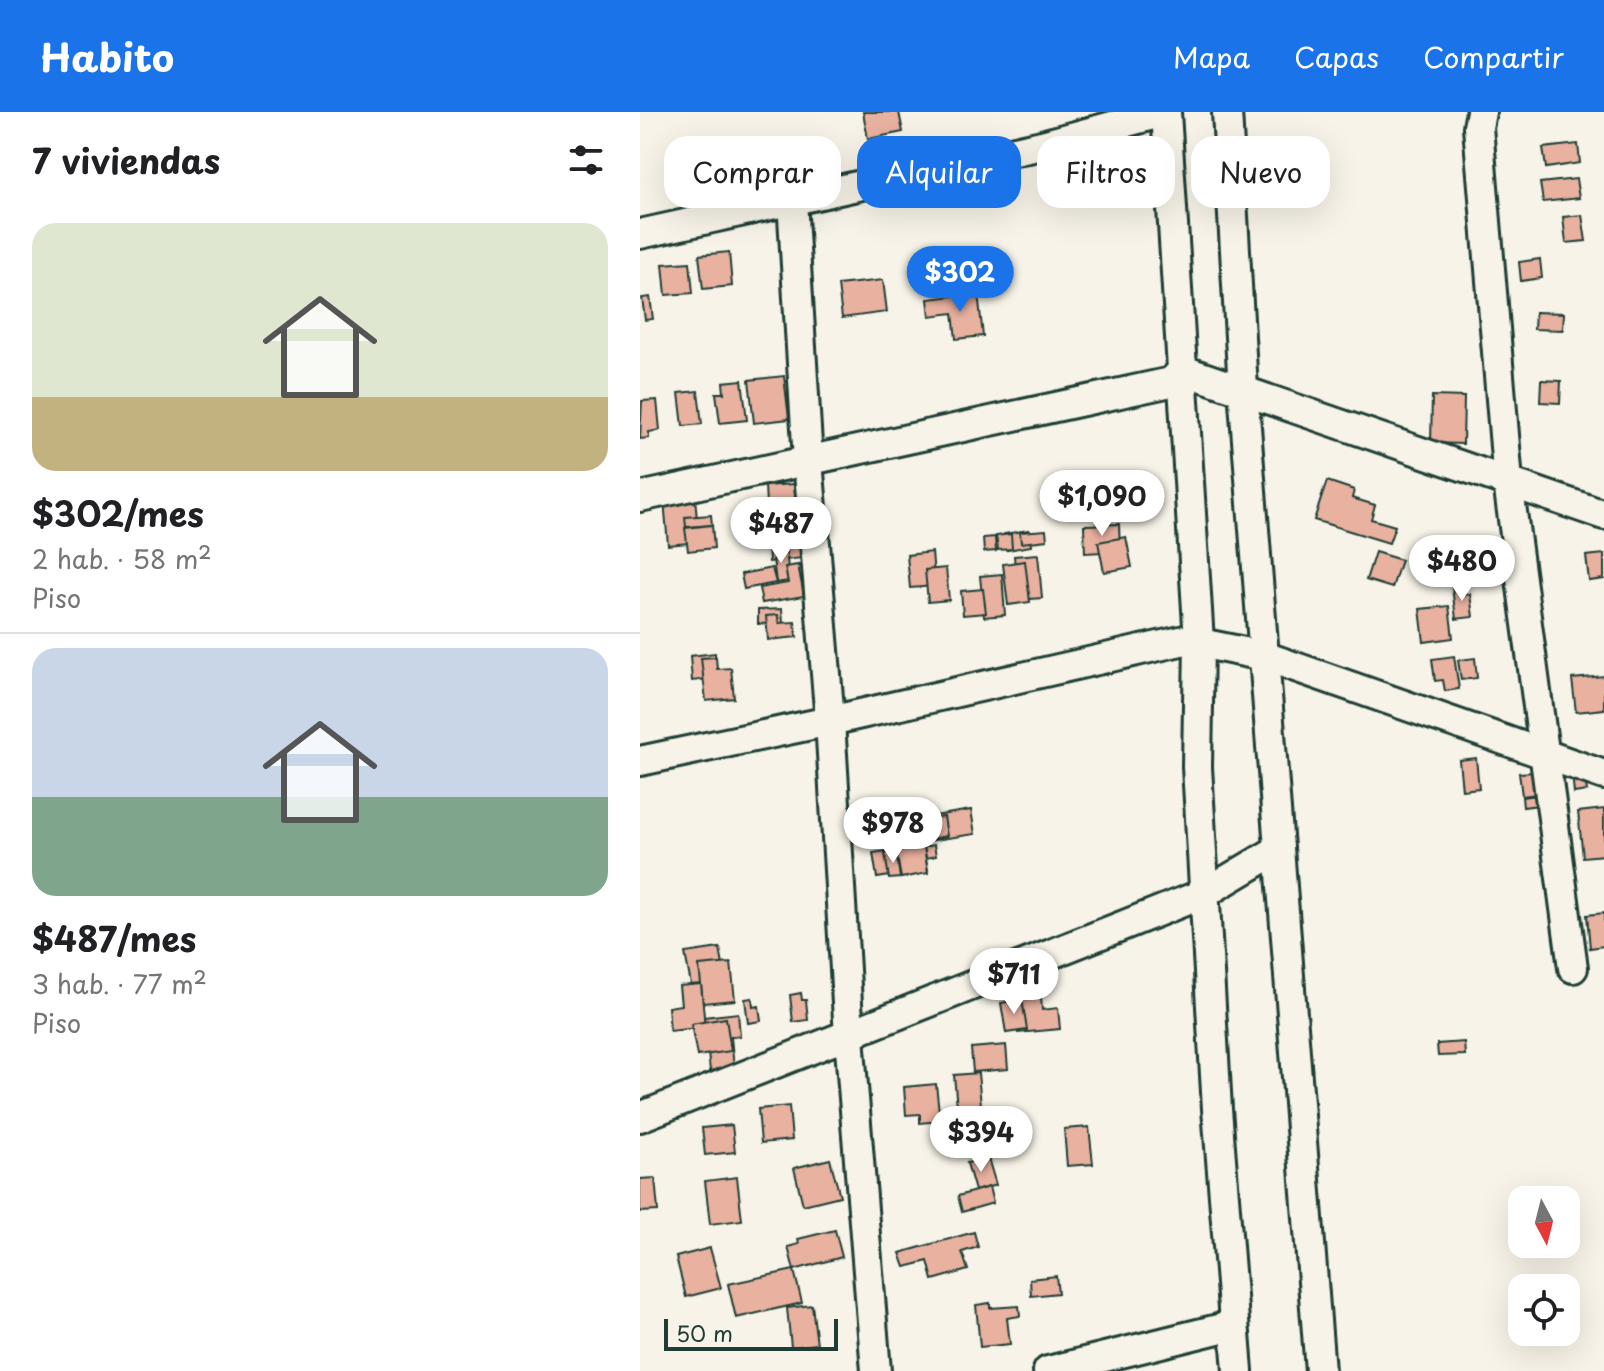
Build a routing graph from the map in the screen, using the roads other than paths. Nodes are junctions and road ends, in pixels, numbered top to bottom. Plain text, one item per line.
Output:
1 (1165, 112) edge
2 (1227, 112) edge
3 (1481, 112) edge
4 (841, 189) edge
5 (756, 208) edge
6 (792, 208) edge
7 (640, 234) edge
8 (1183, 370) junction
9 (1243, 389) junction
10 (808, 461) junction
11 (1508, 482) junction
12 (640, 497) edge
13 (1604, 515) edge
14 (1199, 642) junction
15 (1264, 656) junction
16 (830, 721) junction
17 (1544, 754) junction
18 (640, 761) edge
19 (1604, 775) edge
20 (1279, 849) junction
21 (1205, 893) junction
22 (1573, 968) dead end
23 (849, 1036) junction
24 (640, 1117) edge
25 (1234, 1325) junction
26 (876, 1371) edge
27 (1048, 1371) edge
28 (1238, 1371) edge
29 (1320, 1371) edge

1 - 4 street
1 - 8 street
2 - 9 street
3 - 11 street
5 - 7 street
6 - 10 street
8 - 9 street
8 - 10 street
8 - 14 street
9 - 11 street
9 - 15 street
10 - 12 street
10 - 16 street
11 - 13 street
11 - 17 street
14 - 15 street
14 - 16 street
14 - 21 street
15 - 17 street
15 - 20 street
16 - 18 street
16 - 23 street
17 - 19 street
17 - 22 street
20 - 21 street
20 - 29 street
21 - 23 street
21 - 25 street
23 - 24 street
23 - 26 street
25 - 27 street
25 - 28 street

